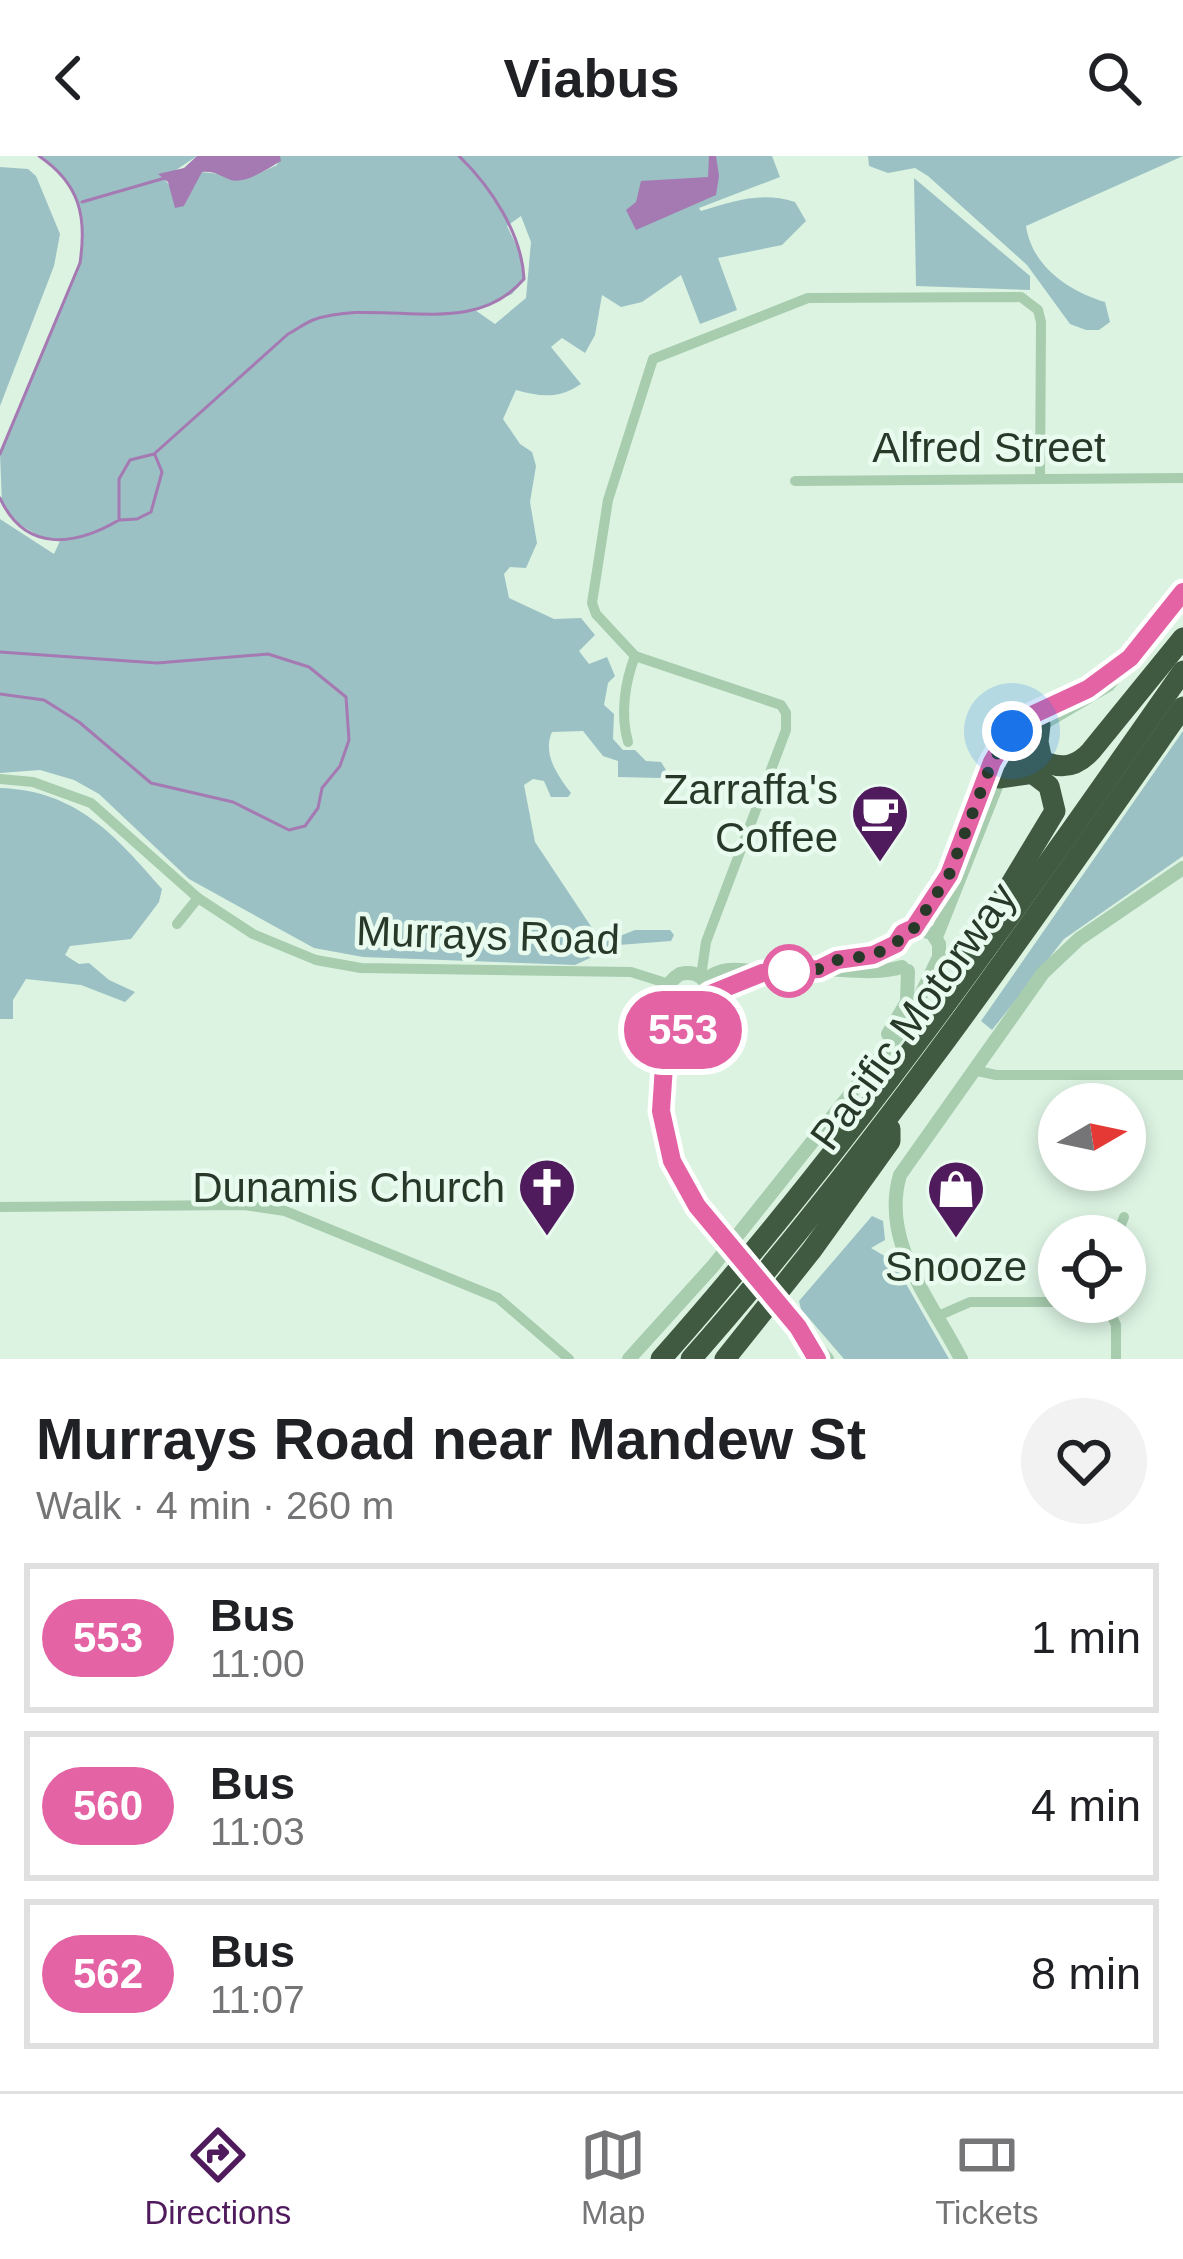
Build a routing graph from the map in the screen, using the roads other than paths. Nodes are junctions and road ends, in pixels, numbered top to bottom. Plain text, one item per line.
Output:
1 (1183, 478) edge
2 (1040, 479) junction
3 (795, 481) dead end
4 (1183, 592) edge
5 (1183, 638) edge
6 (635, 656) junction
7 (1130, 658) junction
8 (1183, 670) edge
9 (1183, 707) edge
10 (1040, 725) junction
11 (628, 742) dead end
12 (1009, 746) junction
13 (1038, 767) junction
14 (999, 778) junction
15 (0, 779) edge
16 (1183, 868) edge
17 (198, 898) junction
18 (177, 924) dead end
19 (914, 928) junction
20 (936, 938) junction
21 (896, 944) junction
22 (931, 968) junction
23 (819, 969) junction
24 (905, 969) junction
25 (669, 984) junction
26 (705, 984) junction
27 (958, 989) junction
28 (671, 1007) junction
29 (690, 1016) junction
30 (883, 1050) junction
31 (667, 1052) junction
32 (974, 1070) junction
33 (1183, 1075) edge
34 (891, 1116) junction
35 (0, 1207) edge
36 (1038, 1302) edge
37 (938, 1316) junction
38 (1115, 1323) edge
39 (798, 1327) junction
40 (569, 1359) edge
41 (629, 1359) edge
42 (661, 1359) edge
43 (691, 1359) edge
44 (725, 1359) edge
45 (817, 1359) edge
46 (827, 1359) edge
47 (962, 1359) edge
48 (1116, 1359) edge

1 - 2 street, Alfred Street
2 - 3 street, Alfred Street
2 - 6 street
4 - 7 street
5 - 13 highway
6 - 11 street
6 - 26 street
7 - 10 street
7 - 12 street
8 - 27 highway, Pacific Motorway
9 - 34 highway, Pacific Motorway
10 - 12 street
10 - 13 highway
12 - 13 highway
12 - 14 street
12 - 19 street
13 - 14 highway
13 - 27 highway
14 - 20 street
15 - 17 street, Murrays Road
16 - 32 street
17 - 18 street
17 - 25 street, Murrays Road
19 - 20 street
19 - 21 street
20 - 22 street
21 - 23 street
21 - 24 street
22 - 24 street
22 - 30 street
23 - 24 street
23 - 26 street
24 - 30 street
25 - 26 street
25 - 28 street
26 - 29 street
27 - 42 highway, Pacific Motorway
28 - 29 street
28 - 31 street
29 - 31 street
30 - 41 street
31 - 39 street, bridge
32 - 33 street
32 - 37 street
34 - 43 highway, Pacific Motorway
34 - 44 highway
35 - 40 street
36 - 37 street
37 - 47 street
38 - 48 street
39 - 45 street
39 - 46 street

